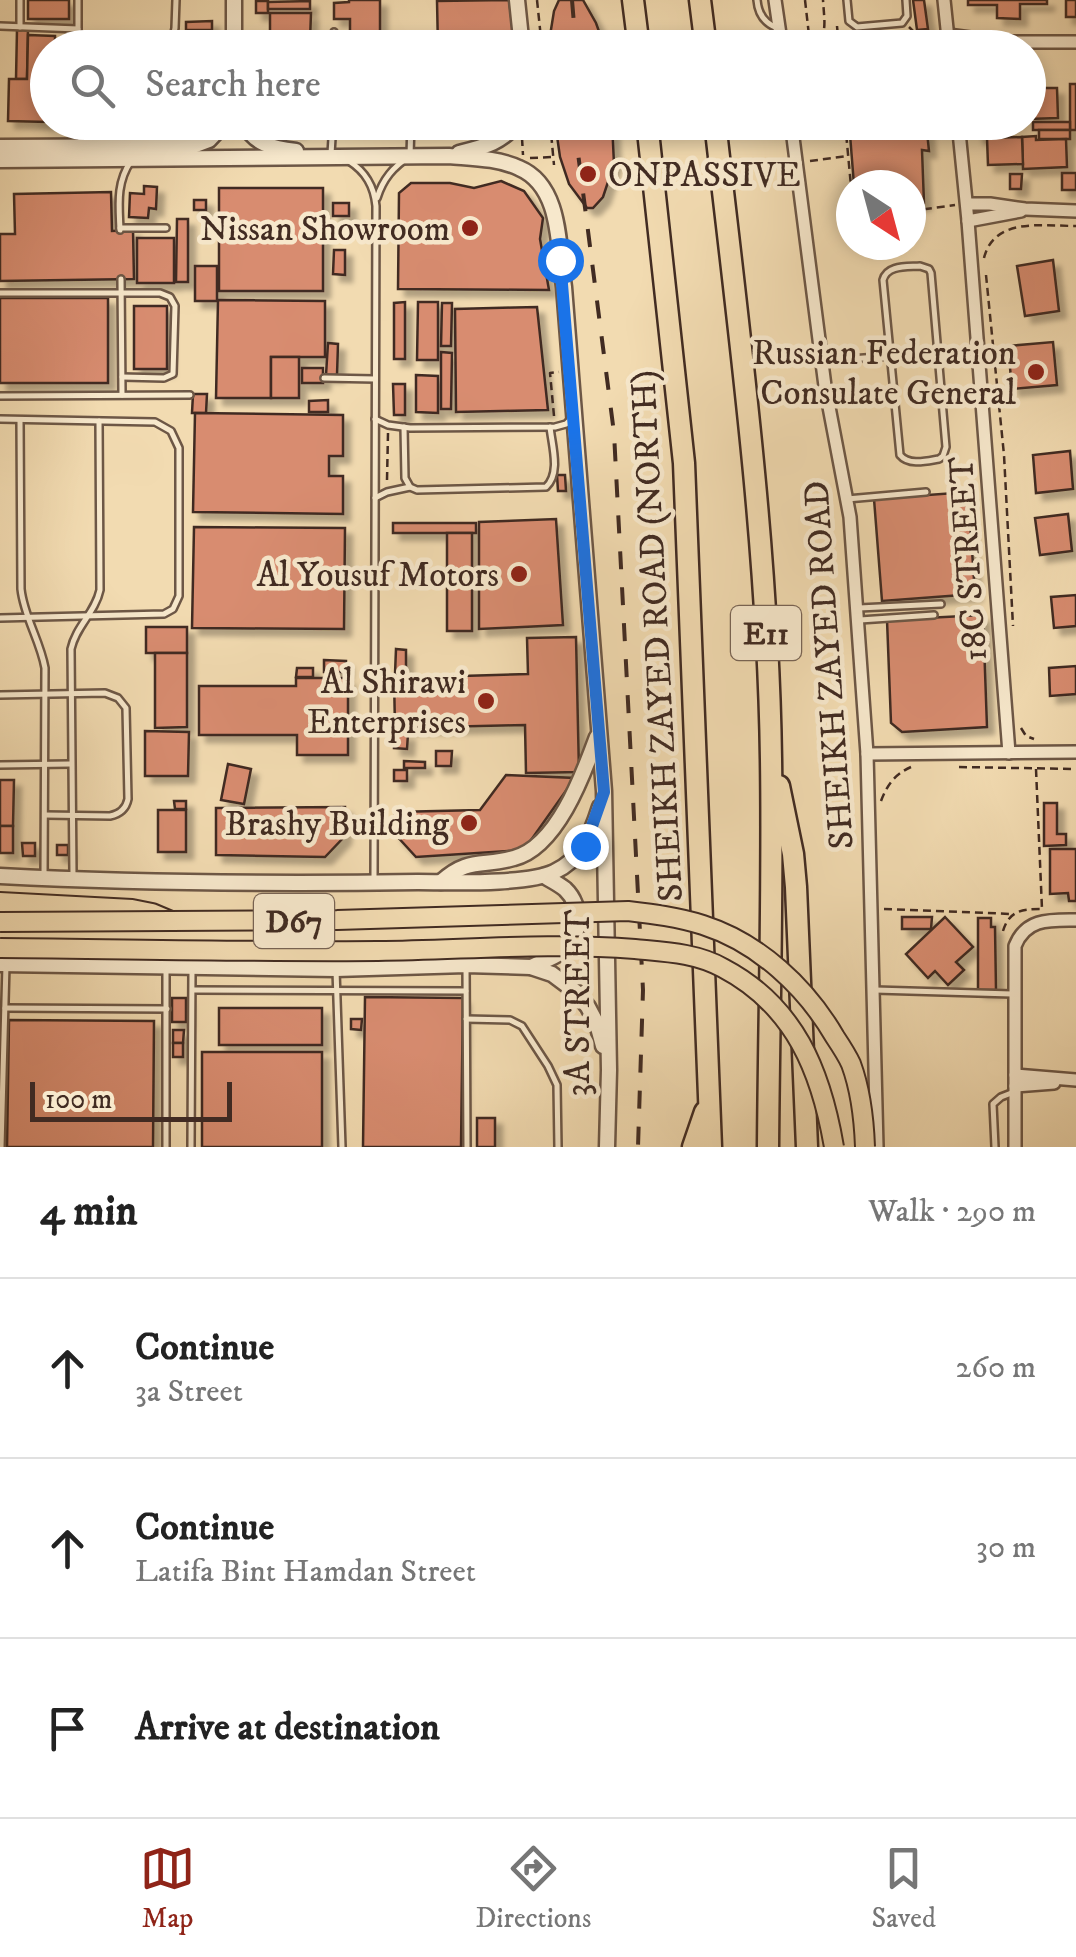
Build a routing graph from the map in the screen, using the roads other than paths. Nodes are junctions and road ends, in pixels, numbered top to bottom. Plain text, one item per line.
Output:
1 (20, 0) edge
2 (78, 0) edge
3 (176, 0) edge
4 (234, 0) edge
5 (517, 0) edge
6 (633, 0) edge
7 (700, 0) edge
8 (757, 0) edge
9 (775, 0) edge
10 (847, 0) edge
11 (906, 0) edge
12 (944, 0) edge
13 (0, 26) edge
14 (20, 27) junction
15 (779, 28) joint
16 (49, 30) edge
17 (78, 30) edge
18 (175, 30) edge
19 (234, 30) edge
20 (520, 30) edge
21 (637, 30) edge
22 (704, 30) edge
23 (947, 30) edge
24 (1046, 42) edge
25 (1076, 42) edge
26 (81, 140) edge
27 (168, 140) edge
28 (210, 140) edge
29 (257, 140) edge
30 (332, 140) edge
31 (410, 140) edge
32 (500, 140) edge
33 (649, 140) edge
34 (716, 140) edge
35 (793, 140) edge
36 (960, 140) edge
37 (0, 147) edge
38 (81, 147) junction
39 (168, 147) junction
40 (410, 156) junction
41 (448, 156) junction
42 (331, 158) junction
43 (0, 160) edge
44 (132, 160) junction
45 (967, 204) junction
46 (376, 206) junction
47 (1025, 210) junction
48 (1076, 211) edge
49 (968, 220) junction
50 (166, 228) dead end
51 (121, 279) dead end
52 (2, 281) edge
53 (122, 292) junction
54 (2, 293) edge
55 (890, 356) junction
56 (822, 361) junction
57 (122, 377) junction
58 (324, 378) dead end
59 (375, 378) junction
60 (122, 395) junction
61 (190, 395) dead end
62 (0, 396) edge
63 (574, 413) junction
64 (0, 419) edge
65 (375, 419) junction
66 (20, 420) junction
67 (99, 421) junction
68 (404, 427) junction
69 (553, 427) junction
70 (410, 487) junction
71 (926, 492) dead end
72 (375, 498) junction
73 (848, 500) junction
74 (941, 604) dead end
75 (857, 614) junction
76 (90, 615) junction
77 (934, 615) dead end
78 (29, 617) junction
79 (0, 618) edge
80 (0, 694) edge
81 (45, 694) junction
82 (70, 694) junction
83 (599, 732) junction
84 (1076, 752) edge
85 (1009, 753) junction
86 (868, 754) junction
87 (771, 759) junction
88 (45, 764) junction
89 (70, 764) junction
90 (0, 765) edge
91 (604, 792) junction
92 (45, 815) junction
93 (72, 816) junction
94 (0, 876) edge
95 (544, 876) junction
96 (44, 878) junction
97 (73, 880) junction
98 (374, 882) junction
99 (441, 882) junction
100 (0, 902) edge
101 (1076, 920) edge
102 (172, 921) junction
103 (0, 922) edge
104 (2, 958) edge
105 (166, 965) junction
106 (466, 965) junction
107 (192, 966) junction
108 (531, 967) junction
109 (336, 969) junction
110 (193, 990) junction
111 (875, 990) junction
112 (337, 991) junction
113 (466, 991) junction
114 (1016, 994) junction
115 (5, 1008) junction
116 (166, 1009) junction
117 (466, 1019) junction
118 (608, 1070) junction
119 (1072, 1080) edge
120 (1015, 1084) junction
121 (710, 1101) junction
122 (2, 1147) edge
123 (166, 1147) edge
124 (191, 1147) edge
125 (342, 1147) edge
126 (468, 1147) edge
127 (558, 1147) edge
128 (607, 1147) edge
129 (693, 1147) edge
130 (711, 1147) edge
131 (768, 1147) edge
132 (807, 1147) edge
133 (834, 1147) edge
134 (865, 1147) edge
135 (877, 1147) edge
136 (995, 1147) edge
137 (1016, 1147) edge

1 - 14 lane
2 - 17 lane
3 - 18 lane
4 - 19 street
5 - 20 street
6 - 21 highway
7 - 22 highway
8 - 15 lane
9 - 15 street
10 - 11 lane
12 - 23 street
13 - 14 lane
14 - 16 lane
24 - 25 street
26 - 38 lane
27 - 39 lane
28 - 39 street
29 - 42 street
30 - 42 lane
31 - 40 lane
32 - 41 street
33 - 121 highway, SHEIKH ZAYED ROAD (NORTH) / E11
34 - 87 highway, E11
35 - 56 street, SHEIKH ZAYED ROAD
36 - 45 street, 18C STREET
37 - 38 street
38 - 39 street
40 - 41 street
40 - 42 street
40 - 46 lane
41 - 63 street, 3A STREET
42 - 44 street
42 - 46 lane
43 - 44 street
44 - 50 lane
45 - 47 street
45 - 49 street, 18C STREET
46 - 59 lane
47 - 48 street
47 - 49 street
49 - 85 street, 18C STREET
51 - 53 lane
52 - 54 lane
53 - 54 lane
53 - 57 lane
53 - 57 lane
55 - 55 lane
55 - 56 lane
56 - 73 street, SHEIKH ZAYED ROAD
57 - 60 lane
58 - 59 lane
59 - 65 lane
60 - 61 lane
60 - 62 lane
63 - 69 lane
63 - 83 street, 3A STREET
64 - 66 lane
65 - 68 lane
65 - 72 lane
66 - 67 lane
66 - 78 lane
67 - 76 lane
67 - 76 lane
68 - 69 lane
68 - 70 lane
69 - 70 lane
70 - 72 lane
71 - 73 lane
72 - 98 lane
73 - 75 street, SHEIKH ZAYED ROAD
74 - 75 lane
75 - 77 lane
75 - 86 street, SHEIKH ZAYED ROAD
76 - 78 lane
76 - 82 lane
78 - 79 lane
78 - 81 lane
80 - 81 lane
81 - 82 lane
81 - 88 lane
82 - 89 lane
82 - 93 lane
83 - 91 street, 3A STREET
83 - 99 street
84 - 85 street
85 - 86 street
86 - 111 street, SHEIKH ZAYED ROAD
87 - 131 highway, E11
87 - 132 highway
88 - 89 lane
88 - 90 lane
88 - 92 lane
89 - 93 lane
91 - 95 street
91 - 118 street, 3A STREET
92 - 93 lane
92 - 96 lane
93 - 97 lane
94 - 96 street, D67
95 - 99 street
95 - 108 street
96 - 97 street, D67
97 - 98 street, D67
98 - 99 street, D67
100 - 102 main road
101 - 114 street
102 - 103 main road, D67, bridge
102 - 134 main road, D67, bridge
104 - 105 street, D67
104 - 115 lane
104 - 133 main road, D67, bridge
105 - 107 street, D67
105 - 116 lane
106 - 108 street, D67
106 - 109 street, D67
106 - 113 lane
107 - 109 street, D67
107 - 110 lane
108 - 118 street, D67
109 - 112 lane
110 - 112 lane
110 - 124 lane
111 - 114 lane
111 - 135 street, SHEIKH ZAYED ROAD
112 - 113 lane
112 - 125 lane
113 - 117 lane
114 - 120 street
115 - 116 lane
115 - 122 lane
116 - 123 lane
117 - 126 lane
117 - 127 lane
118 - 128 street, 3A STREET
119 - 120 street
120 - 136 lane
120 - 137 street
121 - 129 highway
121 - 130 highway, SHEIKH ZAYED ROAD (NORTH) / E11

